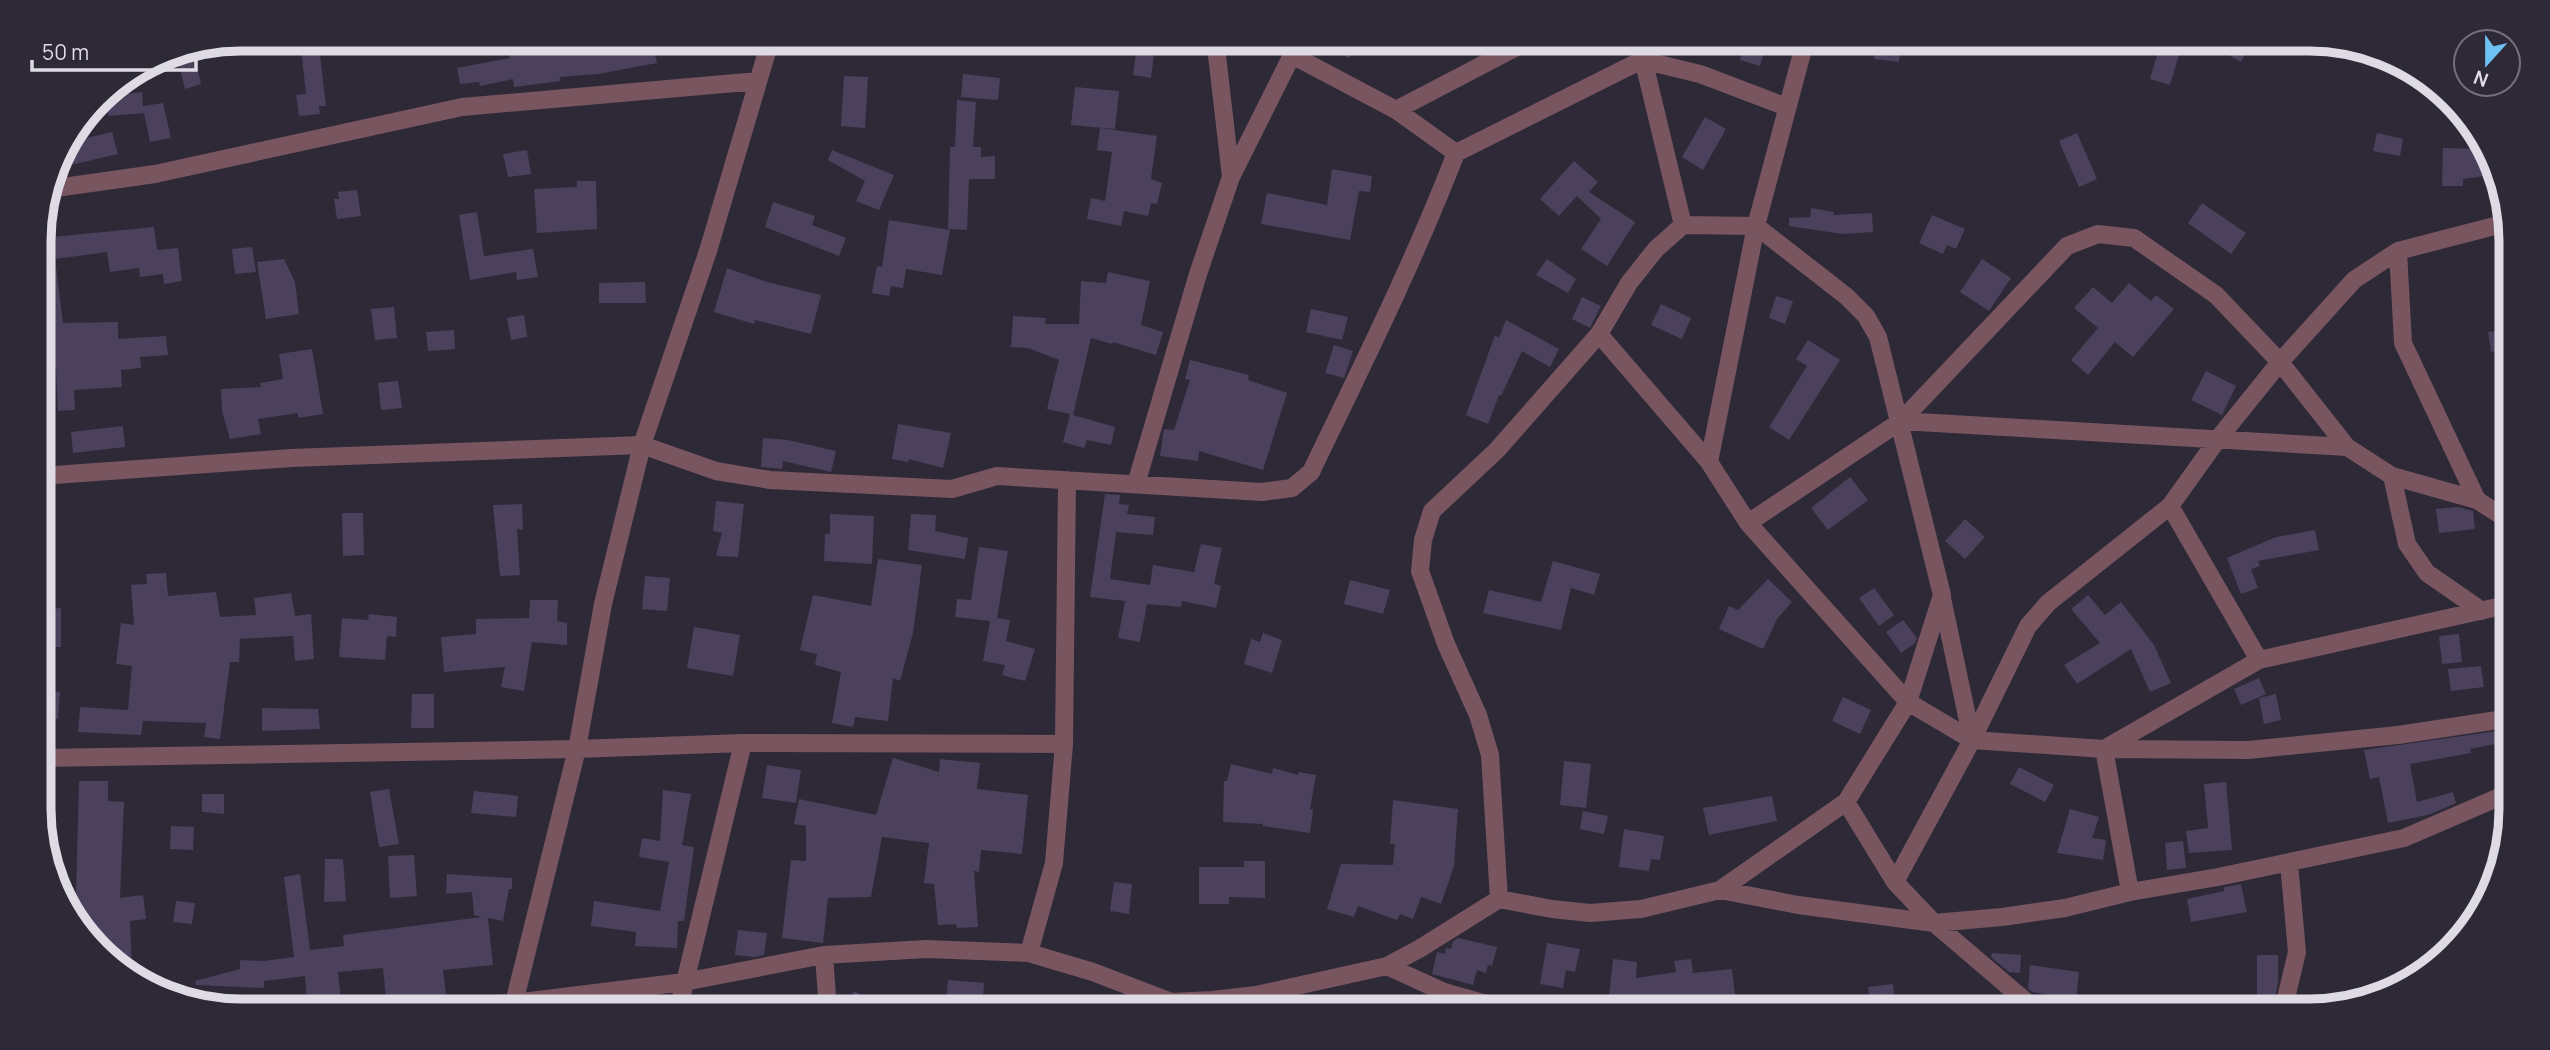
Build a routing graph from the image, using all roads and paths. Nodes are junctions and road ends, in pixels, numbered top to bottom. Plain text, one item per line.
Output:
1 (767, 51) edge
2 (1216, 51) edge
3 (1293, 51) edge
4 (1301, 51) edge
5 (1509, 51) edge
6 (1640, 51) edge
7 (1802, 51) edge
8 (1642, 60) junction
9 (758, 81) junction
10 (1787, 107) junction
11 (1396, 110) junction
12 (1456, 153) junction
13 (1231, 177) junction
14 (58, 188) edge
15 (1684, 225) junction
16 (2498, 225) edge
17 (1756, 226) junction
18 (2399, 251) junction
19 (1599, 334) junction
20 (2280, 362) junction
21 (1901, 421) junction
22 (2218, 439) junction
23 (642, 445) junction
24 (2347, 447) junction
25 (1709, 462) junction
26 (51, 475) edge
27 (2392, 476) junction
28 (1067, 480) junction
29 (1136, 484) junction
30 (2477, 500) junction
31 (2170, 506) junction
32 (2499, 514) edge
33 (1748, 523) junction
34 (1942, 595) junction
35 (2499, 607) edge
36 (2482, 611) junction
37 (2259, 660) junction
38 (1908, 702) junction
39 (2499, 720) edge
40 (1972, 740) junction
41 (743, 743) junction
42 (1064, 744) junction
43 (577, 748) junction
44 (2104, 749) junction
45 (51, 758) edge
46 (2499, 797) edge
47 (1846, 802) junction
48 (2289, 863) junction
49 (1895, 882) junction
50 (1720, 890) junction
51 (2130, 892) junction
52 (1499, 899) junction
53 (1934, 923) junction
54 (1028, 953) junction
55 (824, 955) junction
56 (1387, 965) junction
57 (684, 982) junction
58 (515, 999) edge
59 (568, 999) edge
60 (681, 999) edge
61 (827, 999) edge
62 (1163, 999) edge
63 (1213, 999) edge
64 (1469, 999) edge
65 (2023, 999) edge
66 (2286, 999) edge

1 - 9 street
2 - 13 street
3 - 13 street
4 - 11 street
5 - 11 street
6 - 8 street
7 - 10 street
8 - 10 street
8 - 12 street
8 - 15 street
9 - 14 street
9 - 23 street
10 - 17 street
11 - 12 street
12 - 29 street
13 - 29 street
15 - 17 street
15 - 19 street
16 - 18 street
17 - 21 street
17 - 25 street
18 - 20 street
18 - 30 street
19 - 25 street
19 - 52 street
20 - 21 street
20 - 22 street
20 - 24 street
21 - 22 street
21 - 33 street
21 - 34 street
22 - 24 street
22 - 31 street
23 - 26 street
23 - 28 street
23 - 43 street
24 - 27 street
25 - 33 street
27 - 30 street
27 - 36 street
28 - 29 street
28 - 42 street
30 - 32 street
31 - 37 street
31 - 40 street
33 - 38 street
34 - 38 street
34 - 40 street
35 - 36 street
36 - 37 street
37 - 44 street
38 - 40 street
38 - 47 street
39 - 44 street
40 - 44 street
40 - 49 street
41 - 42 street
41 - 43 street
41 - 57 street
42 - 54 street
43 - 45 street
43 - 58 street
44 - 51 street
46 - 48 street
47 - 49 street
47 - 50 street
48 - 51 street
48 - 66 street
49 - 53 street
50 - 52 street
50 - 53 street
51 - 53 street
52 - 56 street
53 - 65 street
54 - 55 street
54 - 62 street
55 - 57 street
55 - 61 street
56 - 63 street
56 - 64 street
57 - 59 street
57 - 60 street

